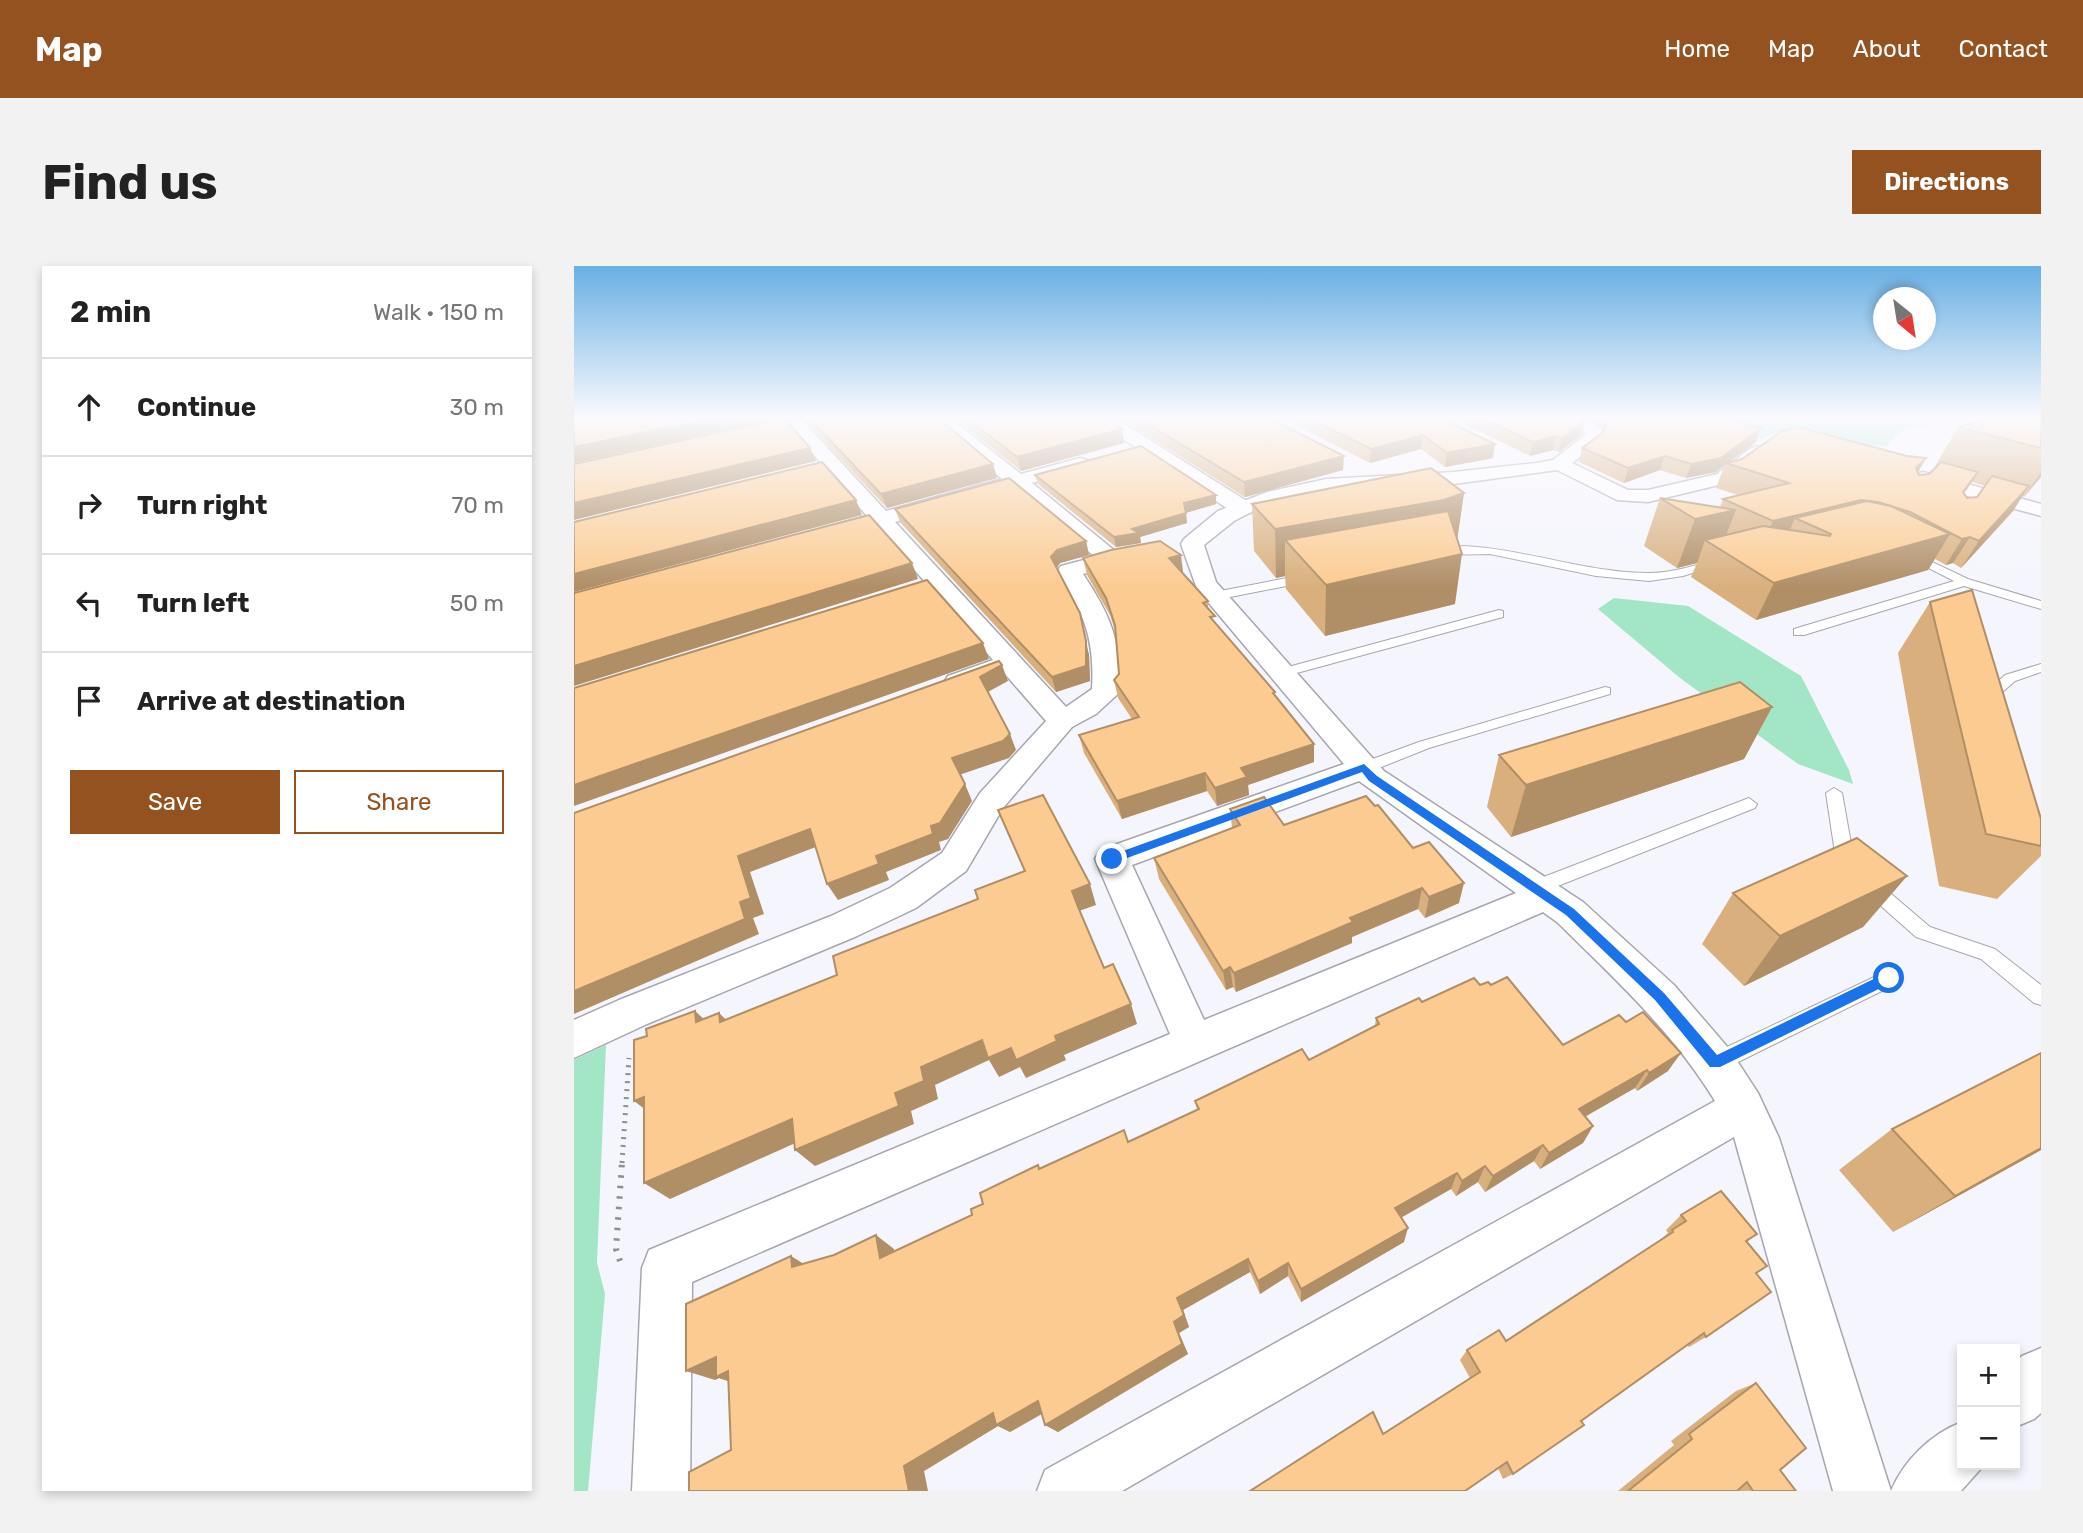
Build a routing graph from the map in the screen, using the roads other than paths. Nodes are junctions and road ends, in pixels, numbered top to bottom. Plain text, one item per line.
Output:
1 (842, 474) edge
2 (1009, 474) edge
3 (1042, 474) edge
4 (1189, 474) edge
5 (1372, 474) edge
6 (1486, 474) edge
7 (1566, 474) edge
8 (1729, 474) edge
9 (1904, 474) edge
10 (1017, 481) junction
11 (1385, 481) junction
12 (1242, 508) junction
13 (2041, 510) edge
14 (881, 519) junction
15 (801, 541) edge
16 (1192, 544) junction
17 (1898, 549) edge
18 (1424, 555) edge
19 (1110, 558) junction
20 (1726, 561) edge
21 (1320, 576) edge
22 (1964, 582) junction
23 (939, 583) junction
24 (913, 592) edge
25 (1215, 596) junction
26 (2041, 606) edge
27 (1499, 614) dead end
28 (1799, 632) dead end
29 (1010, 663) junction
30 (2041, 668) edge
31 (1282, 673) junction
32 (933, 691) edge
33 (1605, 691) dead end
34 (1999, 720) edge
35 (1062, 721) junction
36 (1364, 768) junction
37 (1834, 793) dead end
38 (1749, 804) dead end
39 (1540, 892) junction
40 (1889, 978) dead end
41 (2041, 997) edge
42 (574, 1040) edge
43 (1194, 1043) junction
44 (1715, 1063) junction
45 (1743, 1108) junction
46 (2041, 1375) edge
47 (2020, 1395) edge
48 (1957, 1455) edge
49 (661, 1491) edge
50 (1066, 1491) edge
51 (1862, 1491) edge
52 (1920, 1491) edge

1 - 14 street
2 - 10 street
3 - 10 street
4 - 12 street
5 - 11 street
6 - 11 street
7 - 8 street
9 - 13 street
10 - 14 street
10 - 19 street
11 - 12 street
12 - 16 street
14 - 15 street
14 - 23 street
16 - 19 street
16 - 25 street
17 - 22 lane
18 - 20 lane
19 - 35 street
21 - 25 lane
22 - 26 lane
22 - 28 lane
23 - 24 street
23 - 29 street
25 - 31 street
27 - 31 lane
29 - 32 street
29 - 35 street
30 - 34 lane
31 - 36 street
33 - 36 lane
35 - 42 street
36 - 39 street
36 - 43 street
37 - 41 lane
38 - 39 lane
39 - 43 street
39 - 44 street
40 - 44 lane
43 - 49 street
44 - 45 street
45 - 50 street
45 - 51 street
46 - 47 street
48 - 52 street

